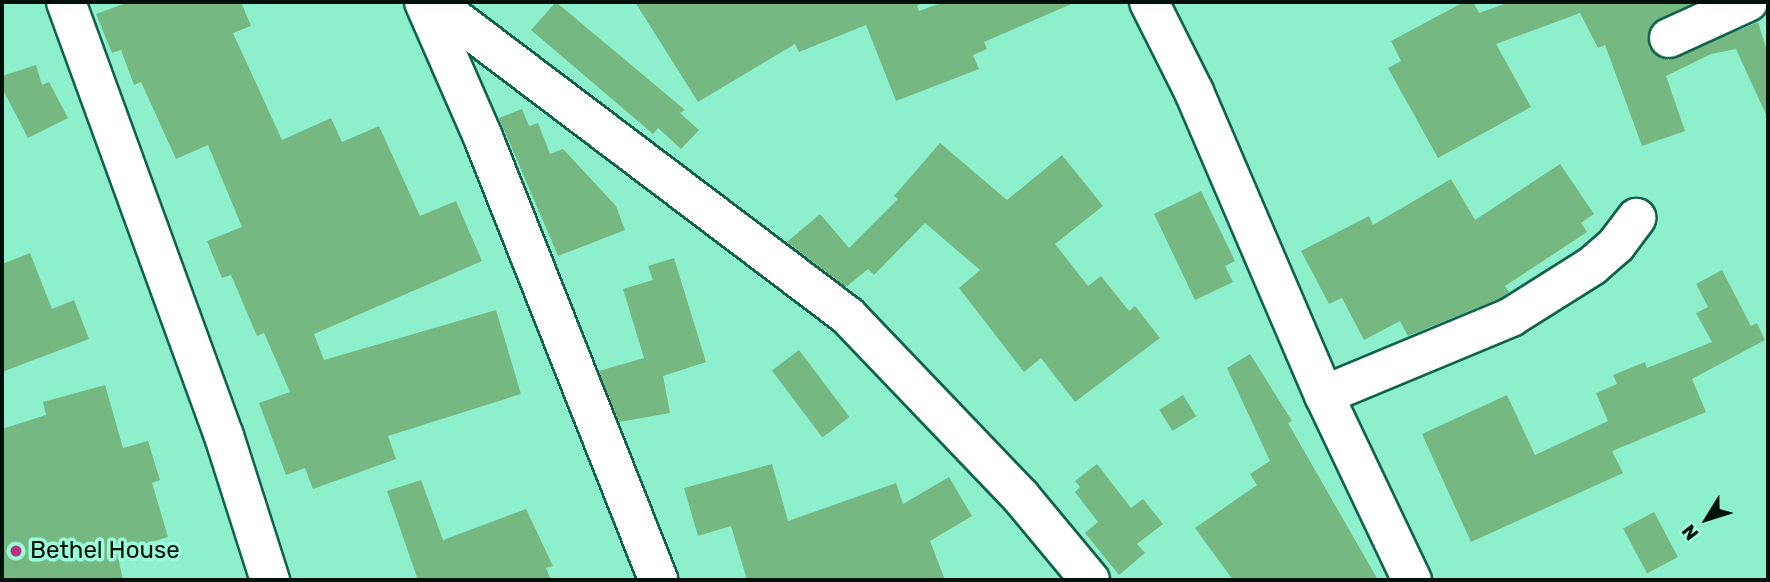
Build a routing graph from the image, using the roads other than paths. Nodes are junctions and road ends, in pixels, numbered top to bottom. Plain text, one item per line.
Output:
1 (66, 2) edge
2 (424, 2) edge
3 (433, 2) edge
4 (1149, 2) edge
5 (1748, 2) edge
6 (1669, 38) dead end
7 (1636, 218) dead end
8 (1324, 395) junction
9 (270, 580) edge
10 (658, 580) edge
11 (1090, 580) edge
12 (1412, 580) edge

1 - 9 street
2 - 10 street
3 - 11 street
4 - 8 street
5 - 6 street
7 - 8 street
8 - 12 street

